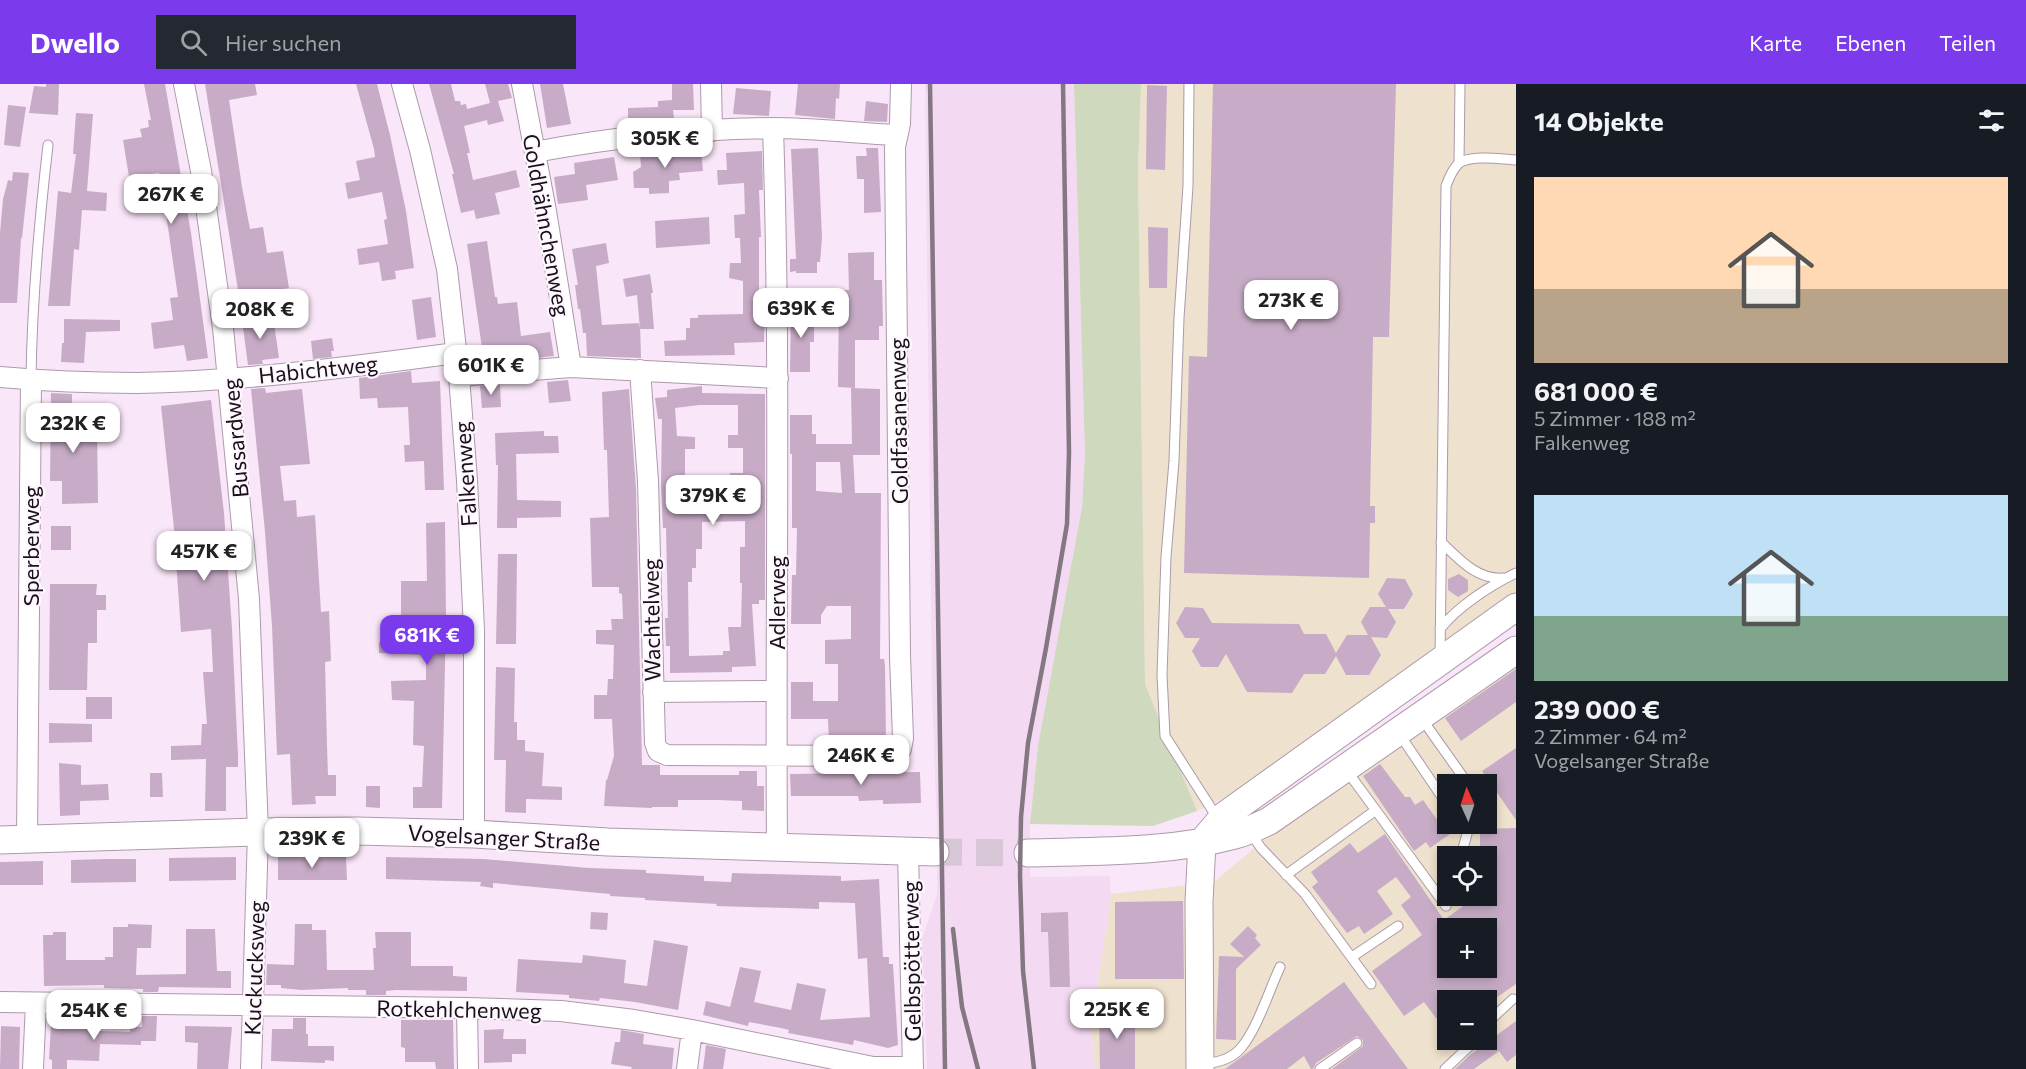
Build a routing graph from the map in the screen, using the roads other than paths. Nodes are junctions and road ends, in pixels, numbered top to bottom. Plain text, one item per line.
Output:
1 (184, 84) edge
2 (402, 84) edge
3 (522, 84) edge
4 (711, 84) edge
5 (901, 84) edge
6 (1189, 84) edge
7 (1460, 84) edge
8 (773, 128) junction
9 (712, 131) junction
10 (896, 135) junction
11 (48, 145) dead end
12 (535, 152) junction
13 (1516, 160) edge
14 (1459, 162) junction
15 (456, 353) junction
16 (570, 367) junction
17 (640, 370) junction
18 (459, 376) junction
19 (0, 377) edge
20 (778, 378) junction
21 (230, 379) junction
22 (31, 380) junction
23 (1441, 542) junction
24 (1516, 573) edge
25 (1506, 578) junction
26 (1516, 607) edge
27 (1440, 629) junction
28 (1516, 650) edge
29 (1436, 663) junction
30 (776, 691) junction
31 (653, 692) junction
32 (1452, 694) junction
33 (1420, 717) junction
34 (1398, 733) junction
35 (777, 754) junction
36 (1346, 770) junction
37 (1461, 774) edge
38 (1437, 790) edge
39 (1376, 810) junction
40 (1220, 821) junction
41 (1249, 830) junction
42 (258, 832) junction
43 (474, 834) junction
44 (27, 839) junction
45 (0, 840) edge
46 (1202, 843) junction
47 (777, 848) junction
48 (908, 852) junction
49 (935, 852) tunnel mouth
50 (1028, 853) tunnel mouth
51 (1286, 875) junction
52 (1437, 894) edge
53 (1398, 927) dead end
54 (1352, 957) junction
55 (1280, 967) dead end
56 (1371, 984) dead end
57 (1513, 999) dead end
58 (0, 1002) edge
59 (36, 1003) junction
60 (253, 1005) junction
61 (467, 1008) junction
62 (1497, 1014) edge
63 (692, 1030) junction
64 (1357, 1043) dead end
65 (1465, 1050) edge
66 (1200, 1067) edge
67 (913, 1068) edge
68 (33, 1069) edge
69 (251, 1069) edge
70 (468, 1069) edge
71 (687, 1069) edge
72 (1320, 1069) edge
73 (1445, 1069) edge

1 - 21 street, Bussardweg
2 - 15 street, Falkenweg
3 - 12 street, Goldhähnchenweg
4 - 9 street
5 - 10 street, Goldfasanenweg
6 - 40 lane
7 - 14 lane
8 - 9 street
8 - 10 street
8 - 20 street, Adlerweg
9 - 12 street
10 - 35 street, Goldfasanenweg
11 - 22 lane, Sperberweg
12 - 16 street, Goldhähnchenweg
13 - 14 lane
14 - 23 lane
15 - 18 street, Falkenweg
15 - 21 street, Habichtweg
16 - 17 street
16 - 18 street
17 - 20 street
17 - 31 street, Wachtelweg
18 - 43 street, Falkenweg
19 - 22 street, Habichtweg
20 - 30 street, Adlerweg
21 - 22 street, Habichtweg
21 - 42 street, Bussardweg
22 - 44 street, Sperberweg
23 - 25 lane
23 - 27 lane
24 - 25 lane
25 - 27 lane
26 - 29 street
27 - 29 lane
28 - 32 street
29 - 32 street
29 - 40 street
30 - 31 street
30 - 35 street, Adlerweg
31 - 35 street, Wachtelweg
32 - 33 street
33 - 34 street
33 - 37 lane
34 - 36 street
34 - 38 lane
35 - 47 street, Adlerweg
36 - 39 lane
36 - 41 street
39 - 51 lane
39 - 52 lane
40 - 46 street
41 - 46 street
41 - 51 lane
42 - 43 street, Vogelsanger Straße
42 - 44 street, Vogelsanger Straße
42 - 60 street, Kuckucksweg
43 - 47 street, Vogelsanger Straße
44 - 45 street, Vogelsanger Straße
46 - 50 street
46 - 66 street
47 - 48 street, Vogelsanger Straße
48 - 49 street, Vogelsanger Straße
48 - 67 street, Gelbspötterweg
51 - 54 lane
53 - 54 lane
54 - 56 lane
55 - 66 lane
57 - 62 lane
58 - 59 street, Rotkehlchenweg
59 - 60 street, Rotkehlchenweg
59 - 68 street
60 - 61 street, Rotkehlchenweg
60 - 69 street, Kuckucksweg
61 - 63 street, Rotkehlchenweg
61 - 70 street
63 - 67 street, Rotkehlchenweg
63 - 71 street
64 - 72 lane
65 - 73 lane

